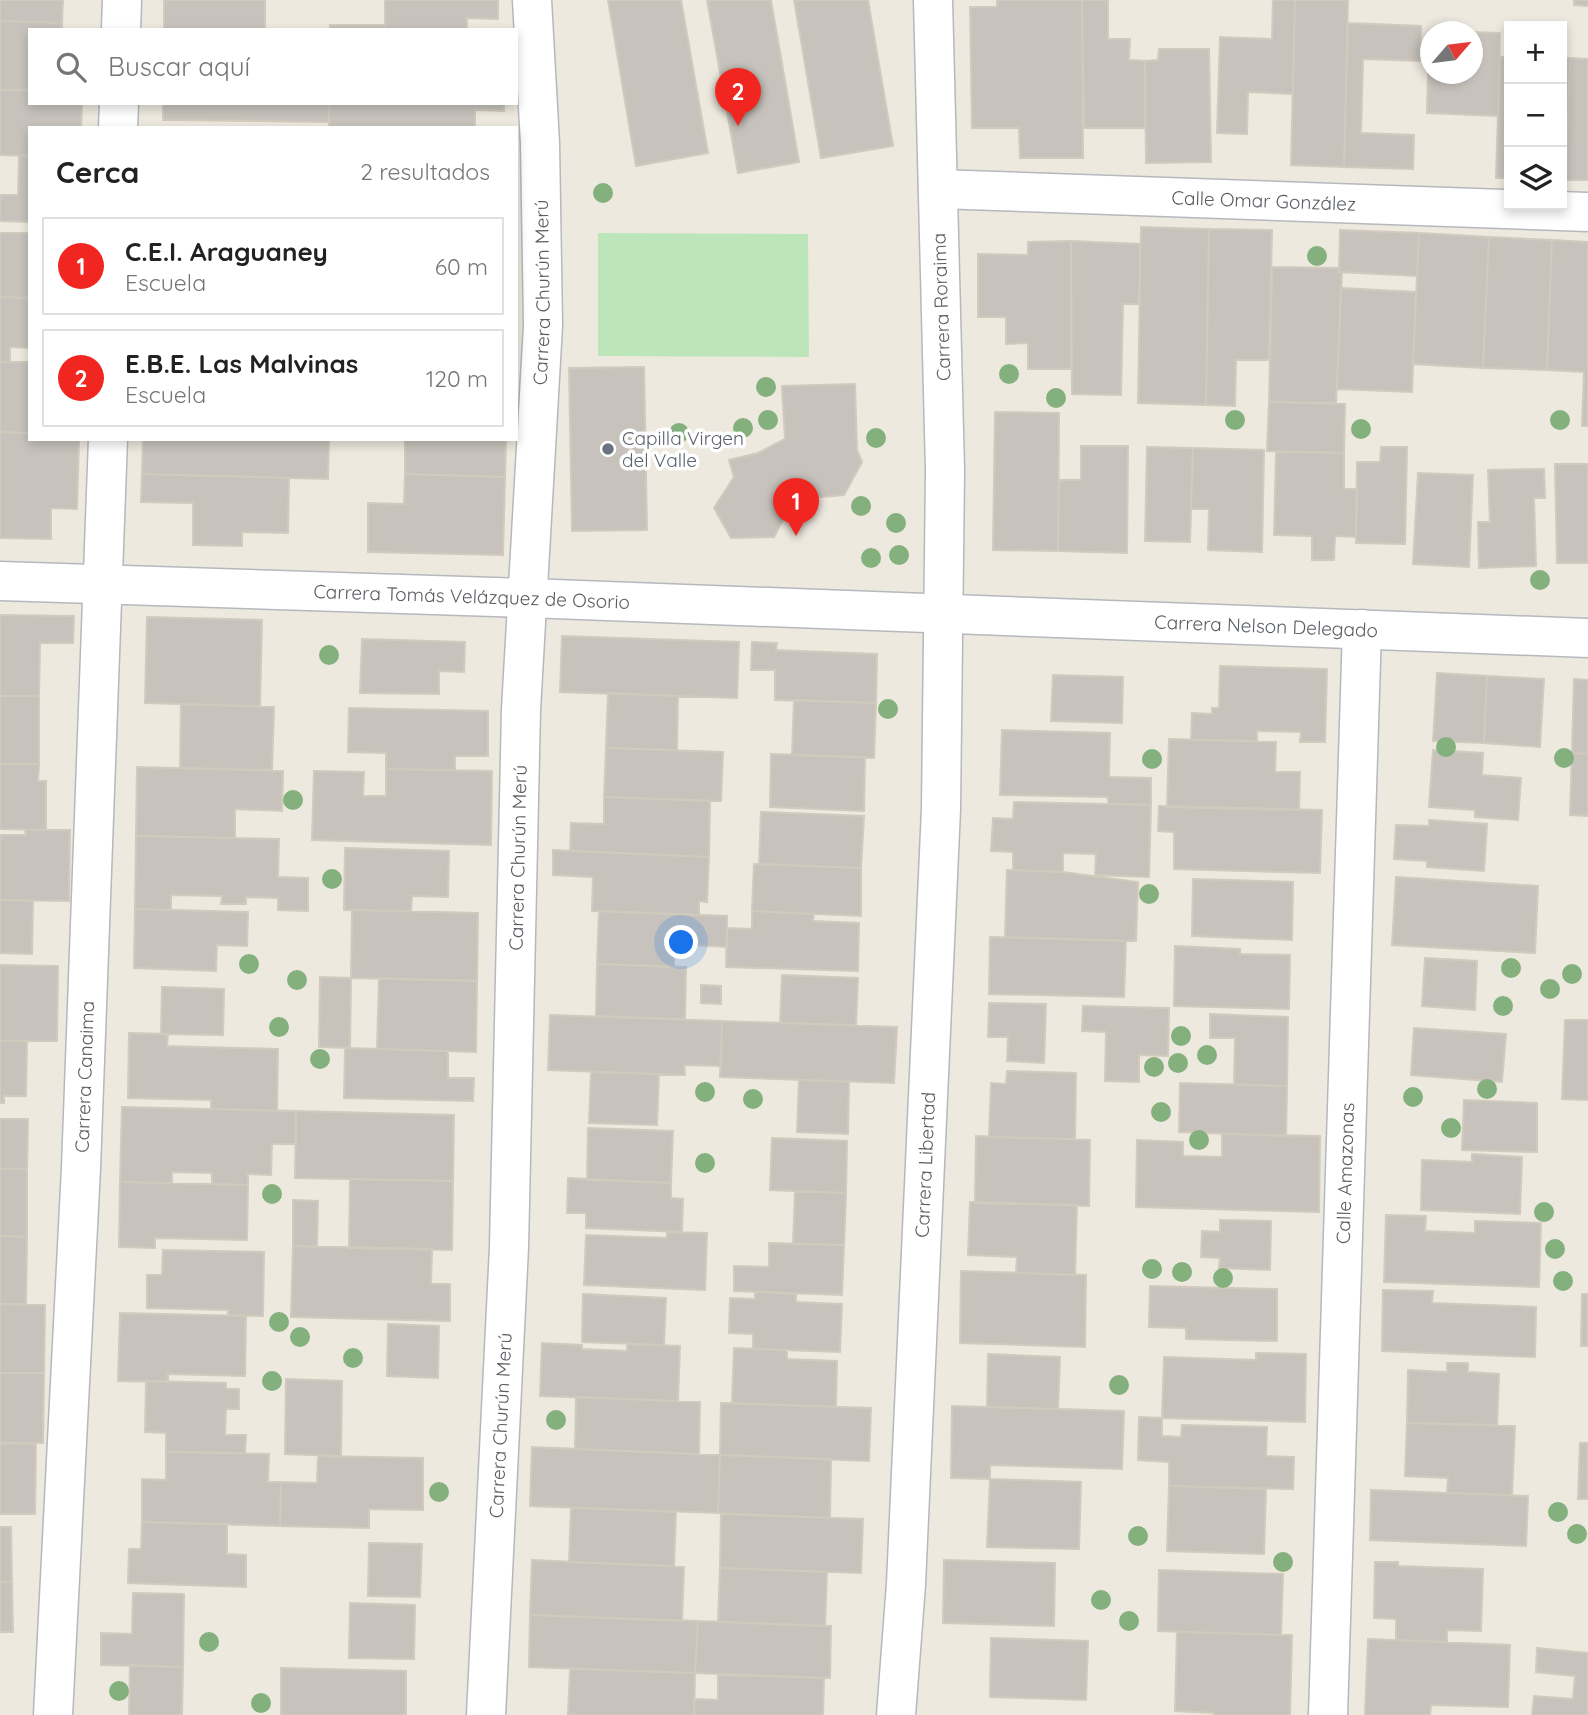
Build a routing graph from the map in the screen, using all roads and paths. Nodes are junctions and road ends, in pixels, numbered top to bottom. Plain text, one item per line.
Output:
1 (122, 0) edge
2 (532, 0) edge
3 (933, 0) edge
4 (121, 28) edge
5 (119, 105) edge
6 (118, 126) edge
7 (938, 189) junction
8 (1588, 212) edge
9 (108, 441) edge
10 (0, 581) edge
11 (103, 584) junction
12 (528, 598) junction
13 (943, 613) junction
14 (1362, 629) junction
15 (1588, 638) edge
16 (53, 1715) edge
17 (486, 1715) edge
18 (896, 1715) edge
19 (1328, 1715) edge

1 - 4 street
2 - 12 street, Carrera Churún Merú
3 - 7 street, Carrera Roraima
5 - 6 street
7 - 8 street, Calle Omar González
7 - 13 street, Carrera Roraima
9 - 11 street, Carrera Canaima
10 - 11 street, Carrera Tomás Velázquez de Osorio
11 - 12 street, Carrera Tomás Velázquez de Osorio
11 - 16 street, Carrera Canaima
12 - 13 street, Carrera Tomás Velázquez de Osorio
12 - 17 street, Carrera Churún Merú
13 - 14 street, Carrera Nelson Delegado
13 - 18 street, Carrera Libertad
14 - 15 street, Carrera Nelson Delegado
14 - 19 street, Calle Amazonas

